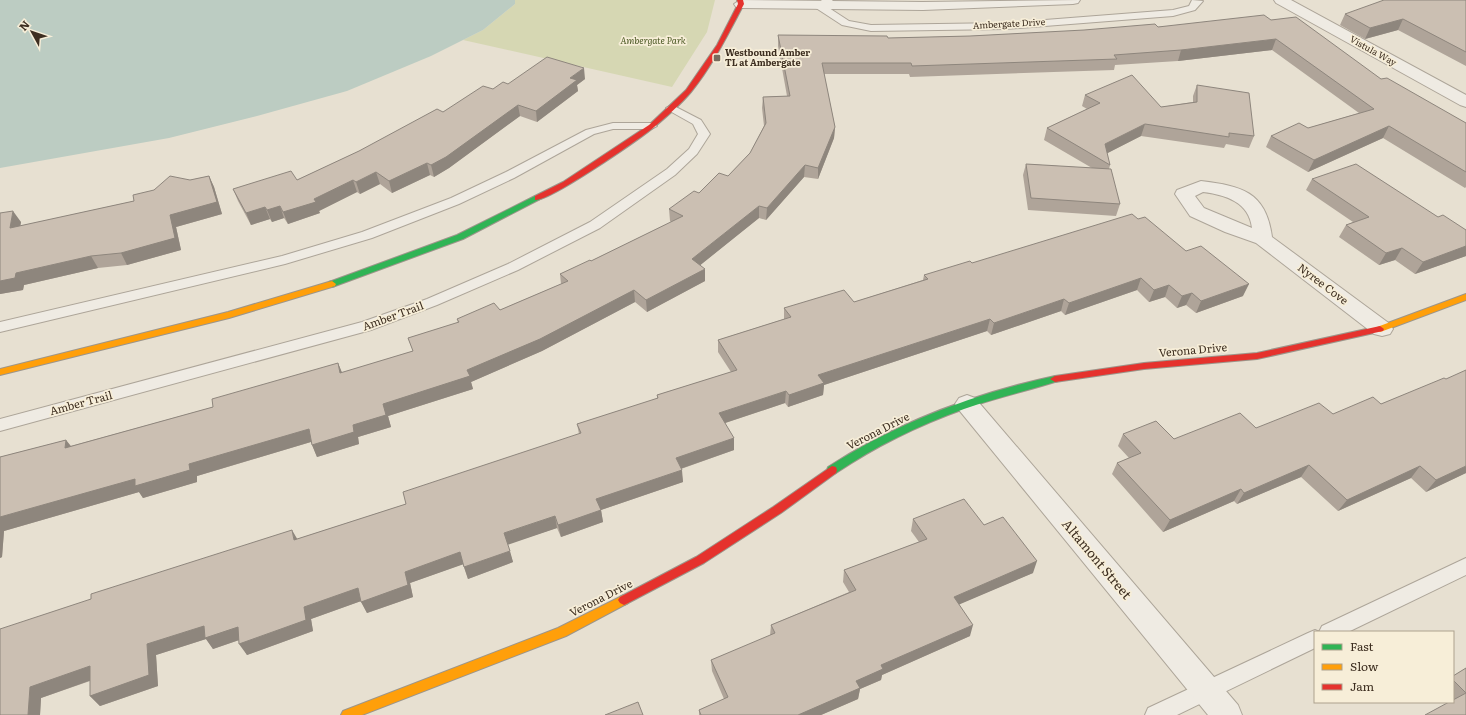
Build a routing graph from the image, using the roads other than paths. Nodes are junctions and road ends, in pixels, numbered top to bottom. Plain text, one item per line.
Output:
1 (1073, 0) edge
2 (1196, 0) edge
3 (1281, 0) edge
4 (740, 2) edge
5 (823, 3) edge
6 (1466, 102) edge
7 (672, 108) junction
8 (651, 126) junction
9 (1264, 239) dead end
10 (1466, 298) edge
11 (0, 327) edge
12 (1382, 329) junction
13 (0, 372) edge
14 (967, 404) junction
15 (0, 425) edge
16 (1466, 566) edge
17 (1331, 631) edge
18 (1314, 638) edge
19 (1207, 690) junction
20 (347, 715) edge
21 (1155, 715) edge
22 (1227, 715) edge

1 - 5 street, Ambergate Drive
2 - 5 lane, Ambergate Drive
3 - 6 street, Vistula Way
4 - 5 street, Ambergate Drive
4 - 7 street
7 - 8 street
7 - 15 lane, Amber Trail
8 - 11 lane
8 - 13 street
9 - 12 street, Nyree Cove
10 - 12 street, Verona Drive
12 - 14 street, Verona Drive
14 - 19 street, Altamont Street
14 - 20 street, Verona Drive
16 - 17 lane
18 - 19 lane
19 - 21 lane
19 - 22 street, Altamont Street

